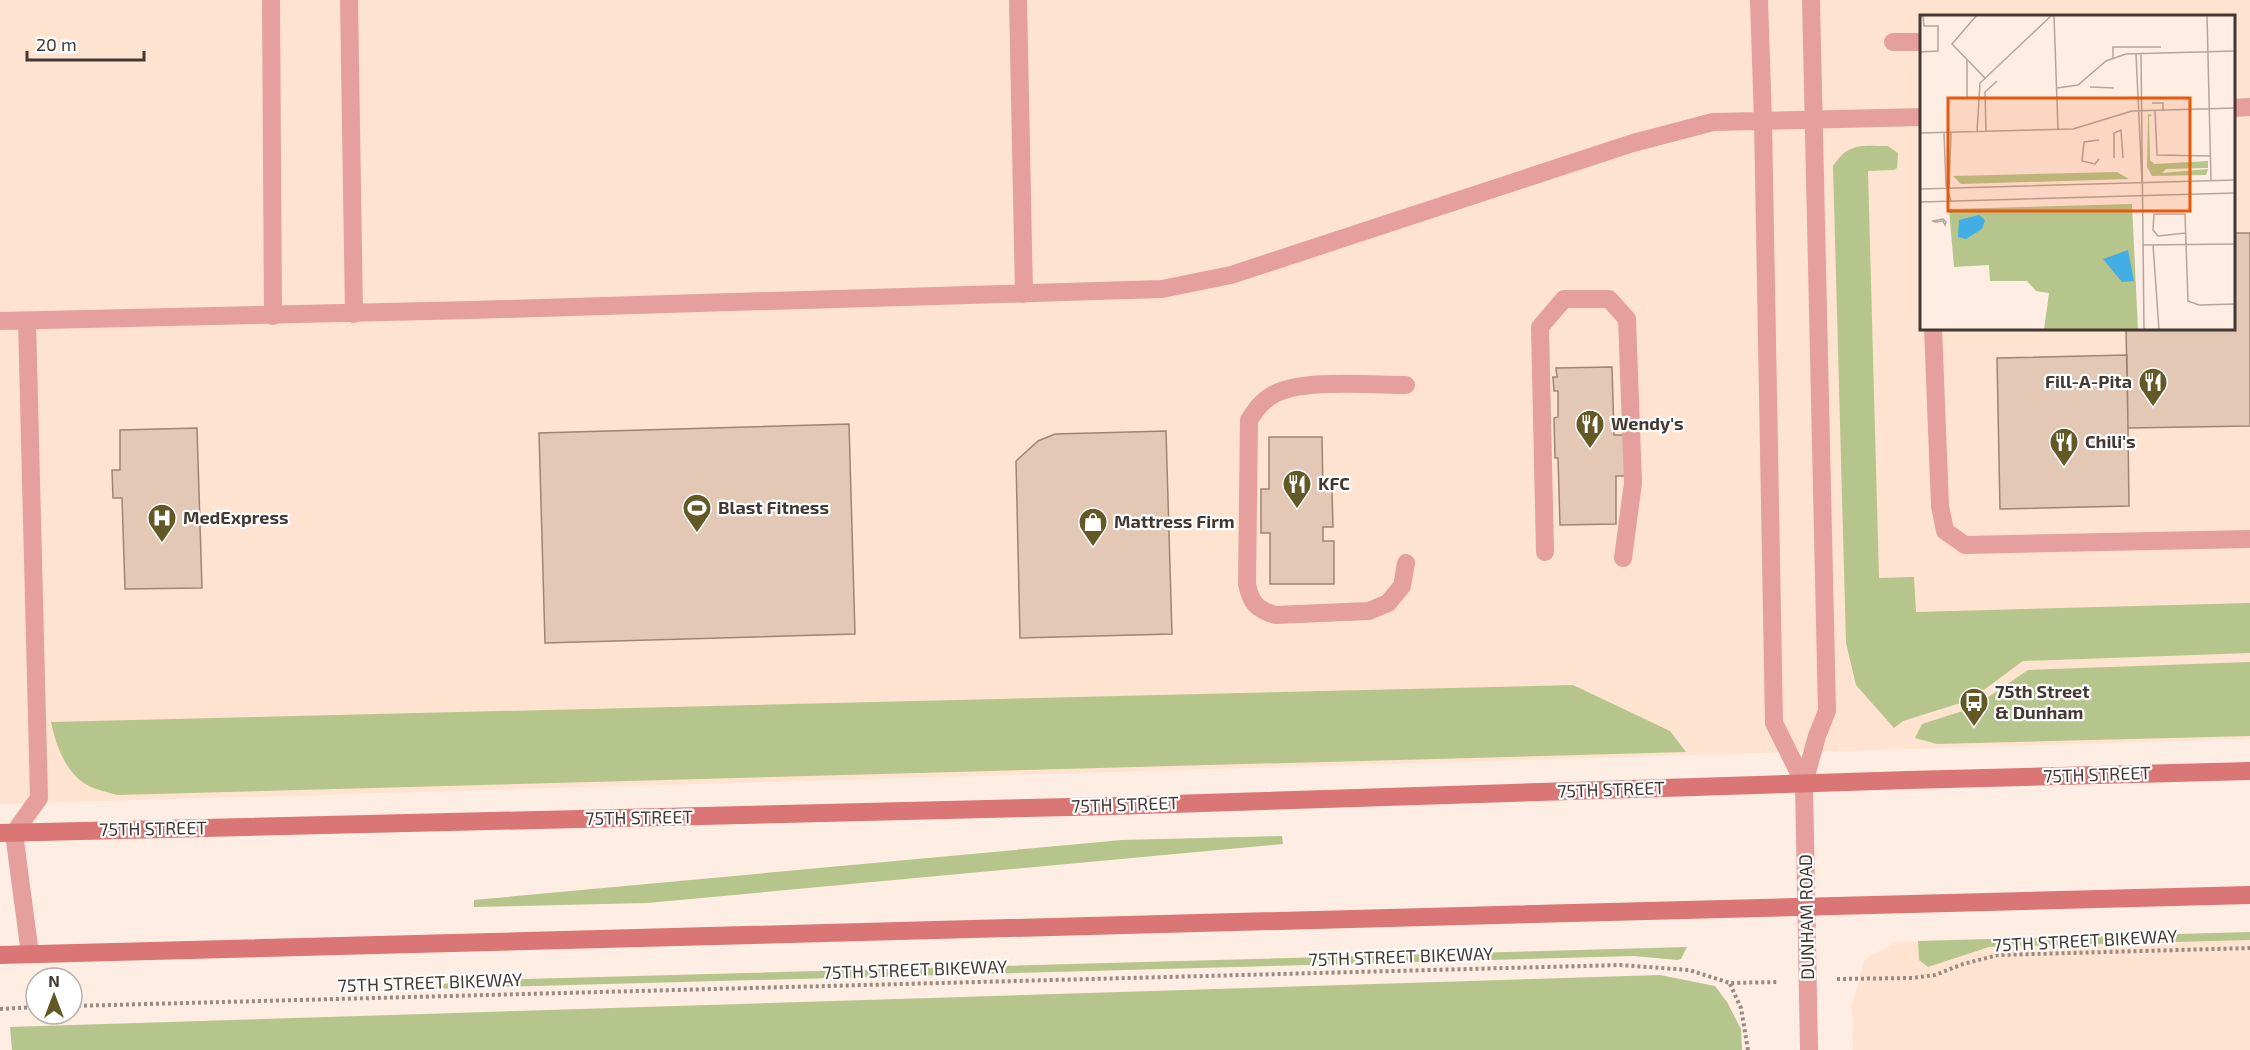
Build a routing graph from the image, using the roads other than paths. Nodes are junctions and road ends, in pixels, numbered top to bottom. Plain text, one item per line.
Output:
1 (272, 0) edge
2 (348, 0) edge
3 (1018, 0) edge
4 (1759, 0) edge
5 (1811, 0) edge
6 (1893, 42) dead end
7 (1920, 42) edge
8 (1920, 117) edge
9 (1763, 121) junction
10 (1815, 121) junction
11 (1023, 294) junction
12 (354, 314) junction
13 (273, 316) junction
14 (0, 321) edge
15 (27, 321) junction
16 (1933, 330) edge
17 (1406, 385) dead end
18 (2250, 539) edge
19 (1545, 552) dead end
20 (1623, 558) dead end
21 (1406, 563) dead end
22 (2250, 771) edge
23 (1804, 783) junction
24 (5, 830) edge
25 (2250, 895) edge
26 (1806, 908) junction
27 (30, 954) junction
28 (0, 955) edge
29 (1809, 1050) edge

1 - 13 street
2 - 12 street
3 - 11 street
4 - 9 street
5 - 10 street
6 - 7 street
8 - 10 street
9 - 10 street
9 - 11 street
9 - 23 street
10 - 23 street
11 - 12 street
12 - 13 street
13 - 15 street
14 - 15 street
15 - 24 street
16 - 18 street
17 - 21 street
19 - 20 street
22 - 23 main road, 75TH STREET
23 - 24 main road, 75TH STREET
23 - 26 street, DUNHAM ROAD
24 - 27 street
25 - 26 main road
26 - 27 main road
26 - 29 street, DUNHAM ROAD
27 - 28 main road

